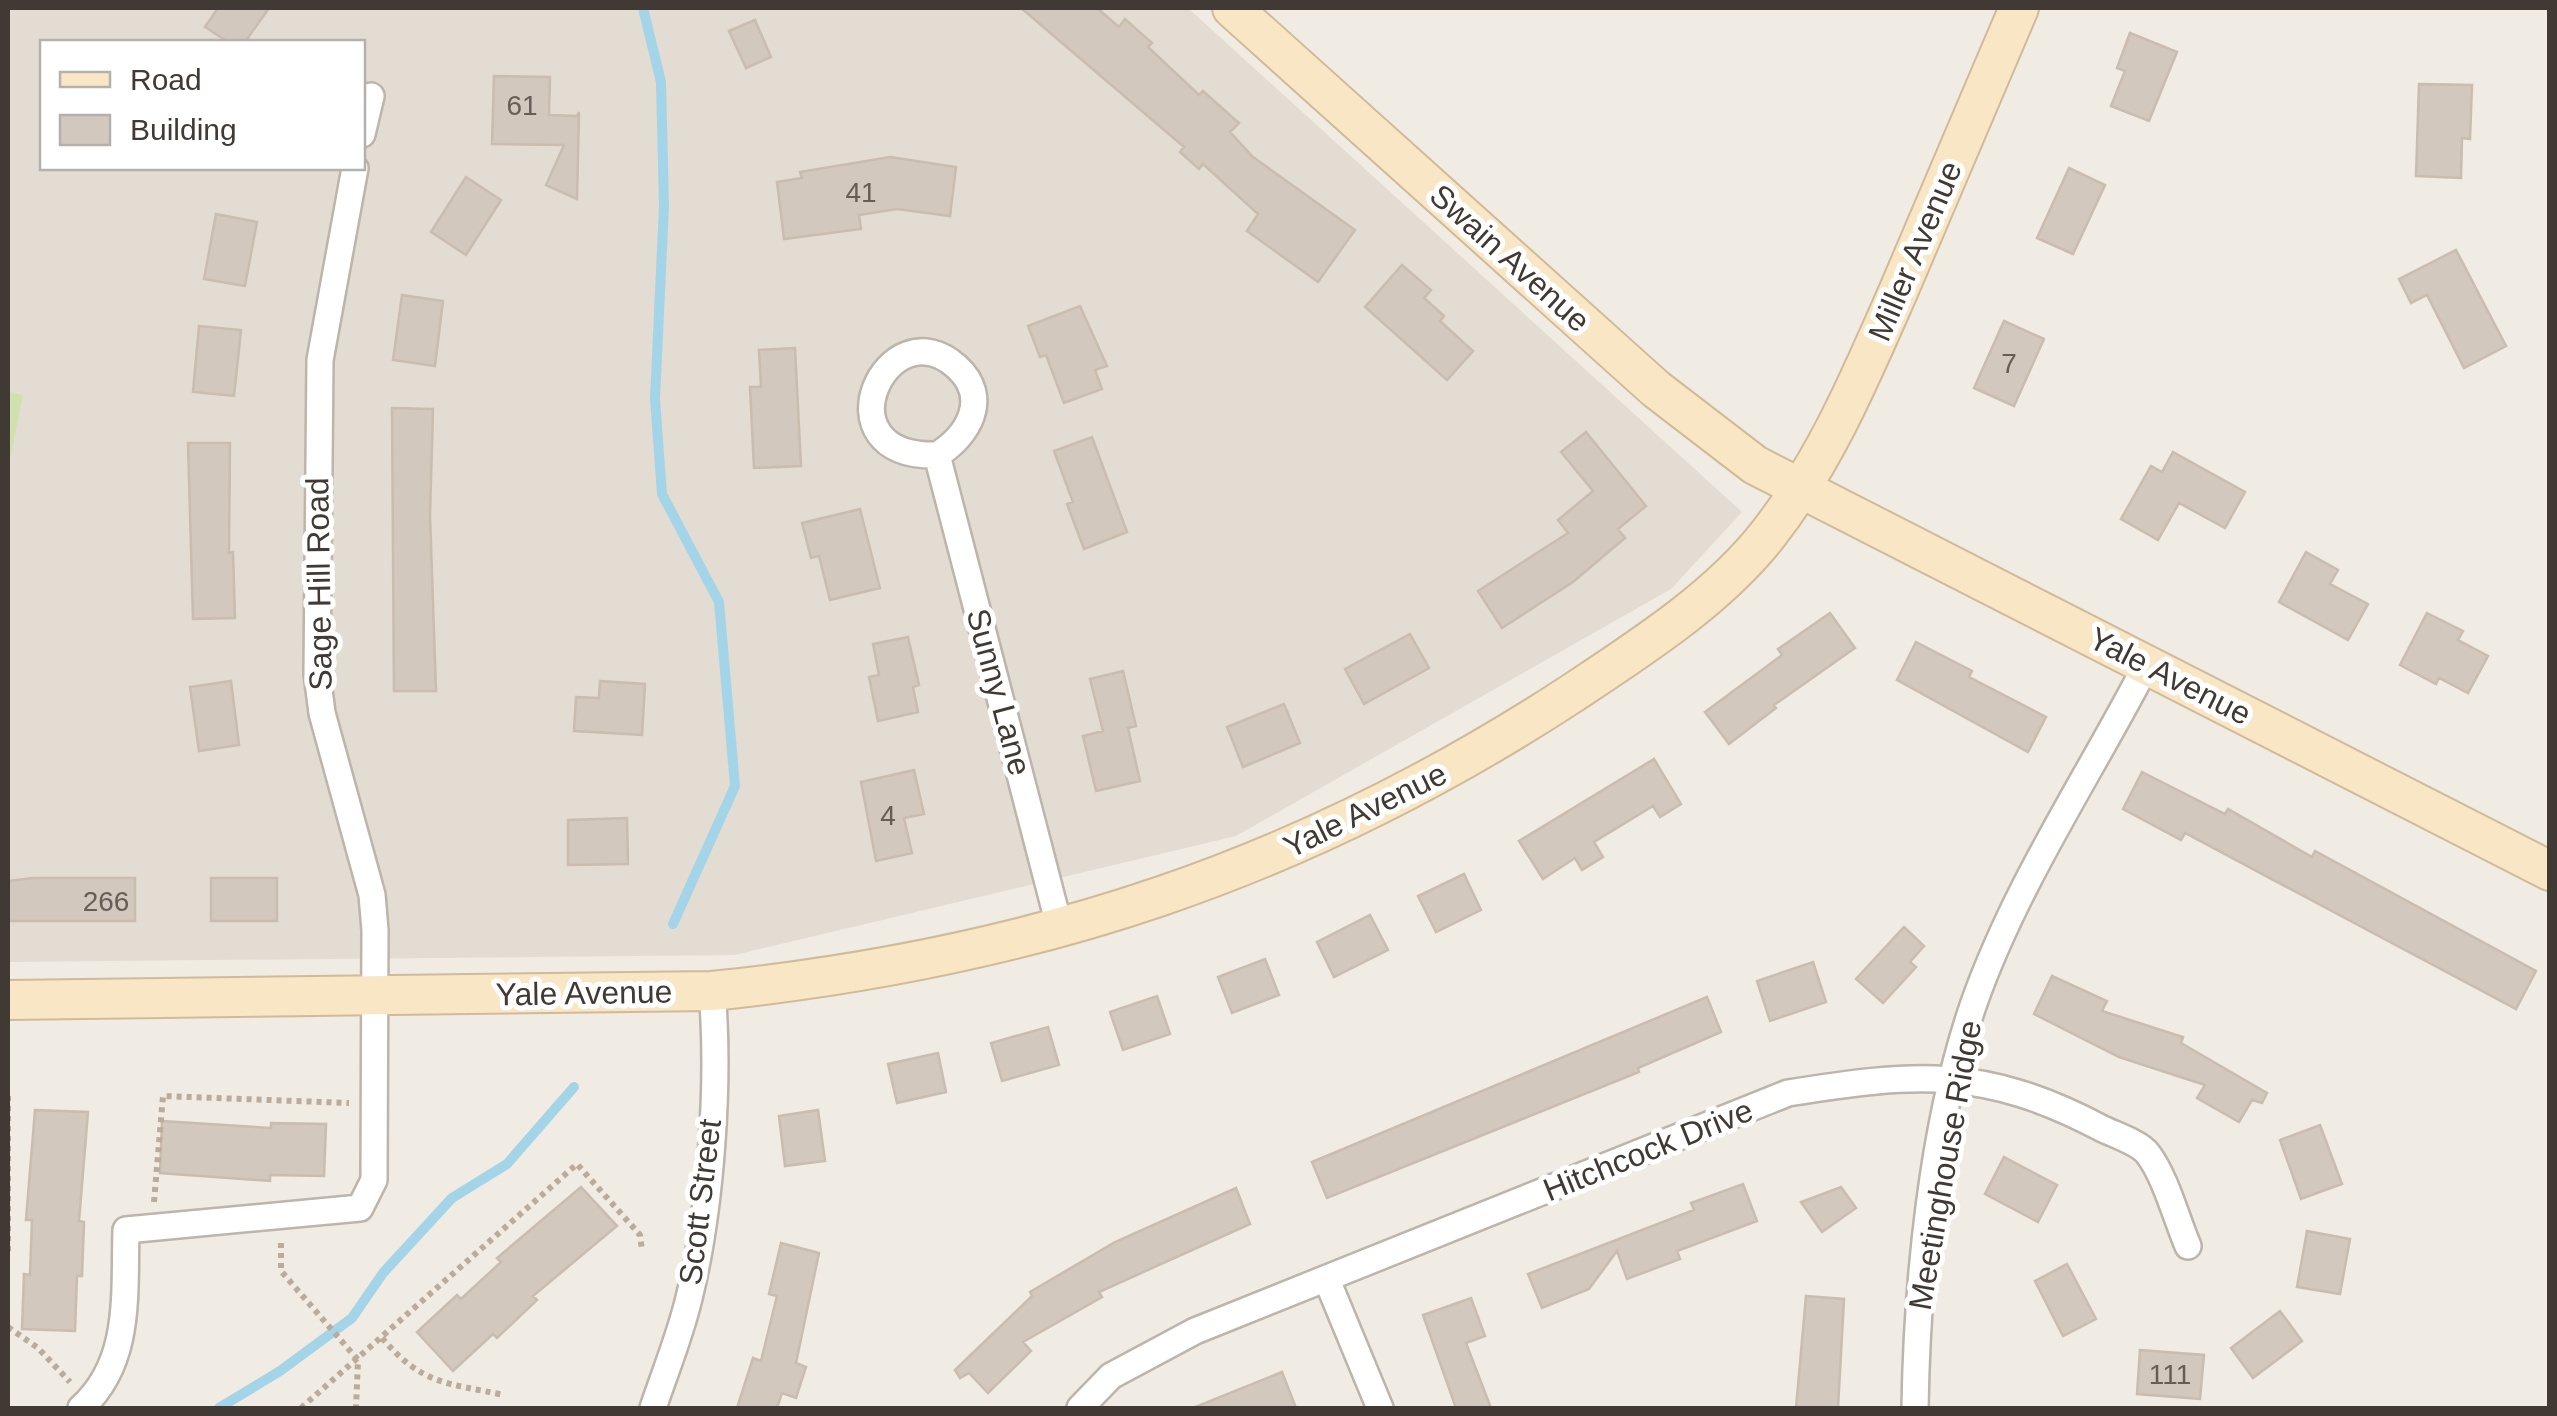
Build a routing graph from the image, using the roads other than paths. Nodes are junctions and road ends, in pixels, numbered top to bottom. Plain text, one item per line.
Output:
1 (1232, 8) edge
2 (2020, 8) edge
3 (371, 96) dead end
4 (365, 121) edge
5 (356, 170) edge
6 (937, 455) junction
7 (1801, 489) junction
8 (2147, 664) junction
9 (2550, 871) edge
10 (1060, 928) junction
11 (712, 990) junction
12 (376, 996) junction
13 (8, 1000) edge
14 (1954, 1078) junction
15 (2188, 1246) dead end
16 (1327, 1280) junction
17 (85, 1405) edge
18 (652, 1408) edge
19 (1080, 1408) edge
20 (1380, 1408) edge
21 (1915, 1408) edge

1 - 7 main road, Swain Avenue
2 - 7 main road, Miller Avenue
3 - 4 street
5 - 12 street, Sage Hill Road
6 - 6 street
6 - 10 street, Sunny Lane
7 - 8 main road, Yale Avenue
7 - 10 main road, Yale Avenue
8 - 9 main road, Yale Avenue
8 - 14 street, Meetinghouse Ridge
10 - 11 main road, Yale Avenue
11 - 12 main road, Yale Avenue
11 - 18 street, Scott Street
12 - 13 main road, Yale Avenue
12 - 17 street, Sage Hill Road
14 - 15 street, Hitchcock Drive
14 - 16 street, Hitchcock Drive
14 - 21 street, Meetinghouse Ridge
16 - 19 street, Hitchcock Drive
16 - 20 street

